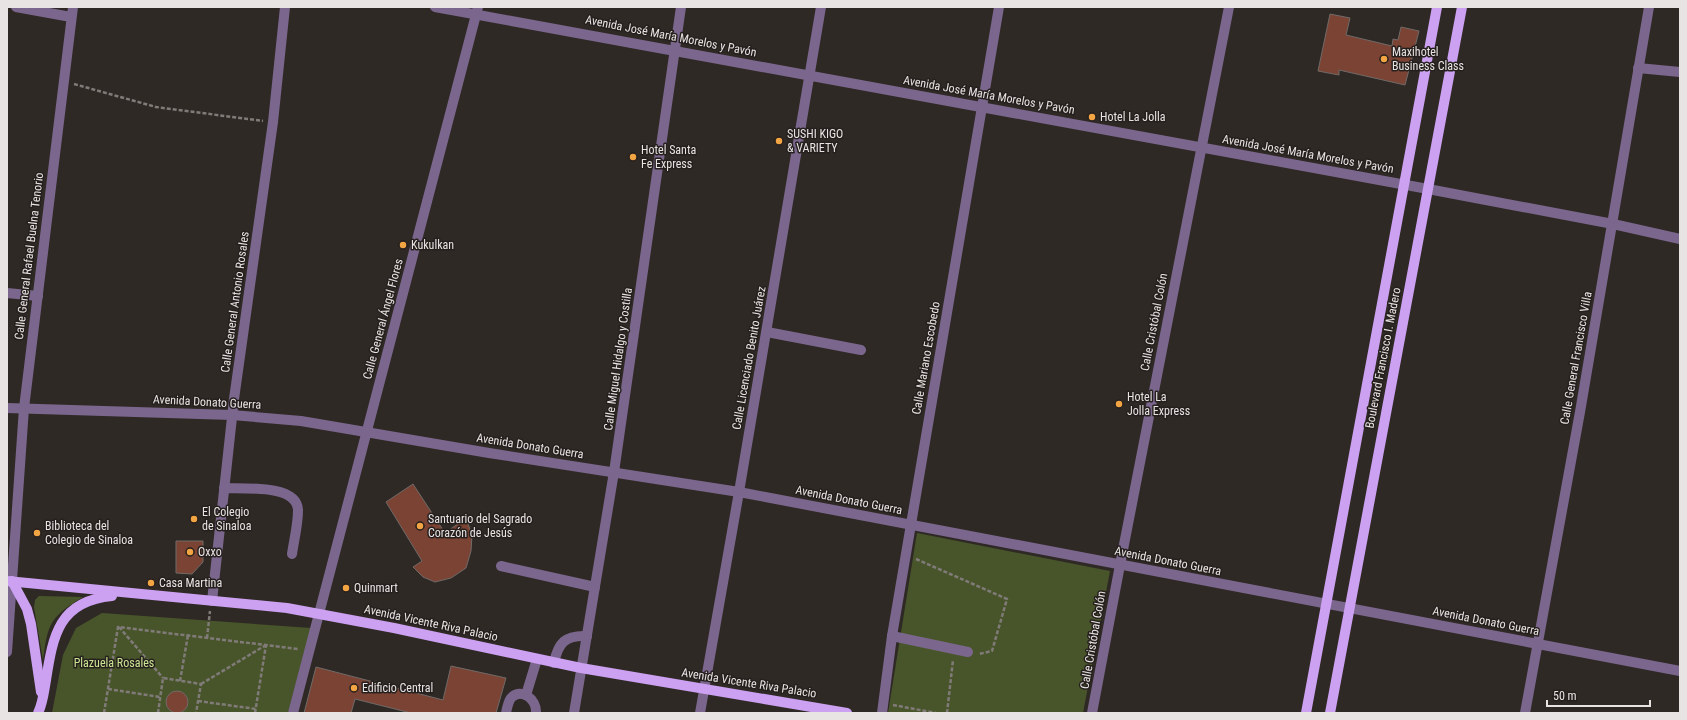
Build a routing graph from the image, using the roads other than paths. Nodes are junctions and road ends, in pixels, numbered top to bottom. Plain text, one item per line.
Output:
1 (16, 7) edge
2 (285, 7) edge
3 (435, 7) edge
4 (681, 7) edge
5 (821, 7) edge
6 (999, 7) edge
7 (1229, 7) edge
8 (1437, 7) edge
9 (1462, 7) edge
10 (1649, 7) edge
11 (477, 10) edge
12 (72, 12) edge
13 (675, 50) junction
14 (1638, 68) junction
15 (1680, 72) edge
16 (810, 76) junction
17 (982, 106) junction
18 (1201, 148) junction
19 (1404, 185) junction
20 (1428, 189) junction
21 (1613, 224) junction
22 (1680, 239) edge
23 (7, 293) edge
24 (38, 296) junction
25 (767, 332) junction
26 (861, 350) dead end
27 (7, 408) edge
28 (24, 408) junction
29 (232, 415) junction
30 (366, 432) junction
31 (614, 472) junction
32 (224, 488) junction
33 (740, 492) junction
34 (911, 525) junction
35 (292, 554) dead end
36 (1120, 565) junction
37 (501, 566) dead end
38 (9, 581) edge
39 (595, 587) junction
40 (138, 595) junction
41 (212, 601) junction
42 (1326, 604) junction
43 (1350, 608) junction
44 (320, 614) junction
45 (586, 636) junction
46 (892, 636) junction
47 (1538, 644) junction
48 (7, 652) edge
49 (969, 655) road end
50 (537, 659) junction
51 (554, 663) junction
52 (581, 668) junction
53 (1680, 671) edge
54 (704, 689) junction
55 (526, 695) junction
56 (42, 702) junction
57 (882, 708) edge
58 (38, 713) edge
59 (293, 713) edge
60 (506, 713) edge
61 (536, 713) edge
62 (574, 713) edge
63 (700, 713) edge
64 (847, 713) edge
65 (1092, 713) edge
66 (1306, 713) edge
67 (1330, 713) edge
68 (1525, 713) edge

1 - 12 street
2 - 29 street, Calle General Antonio Rosales
3 - 11 street, Avenida José María Morelos y Pavón
4 - 13 street, Calle Miguel Hidalgo y Costilla
5 - 16 street, Calle Licenciado Benito Juárez
6 - 17 street, Calle Mariano Escobedo
7 - 18 street, Calle Cristóbal Colón
8 - 19 main road, Boulevard Francisco I. Madero
9 - 20 main road, Boulevard Francisco I. Madero
10 - 14 street, Calle General Francisco Villa
11 - 13 street, Avenida José María Morelos y Pavón
11 - 30 street, Calle General Ángel Flores
12 - 24 street, Calle General Rafael Buelna Tenorio
13 - 16 street, Avenida José María Morelos y Pavón
13 - 31 street, Calle Miguel Hidalgo y Costilla
14 - 15 street
14 - 21 street, Calle General Francisco Villa
16 - 17 street, Avenida José María Morelos y Pavón
16 - 25 street, Calle Licenciado Benito Juárez
17 - 18 street, Avenida José María Morelos y Pavón
17 - 34 street, Calle Mariano Escobedo
18 - 19 street, Avenida José María Morelos y Pavón
18 - 36 street, Calle Cristóbal Colón
19 - 20 street, Avenida José María Morelos y Pavón
19 - 42 main road, Boulevard Francisco I. Madero
20 - 21 street, Avenida José María Morelos y Pavón
20 - 43 main road, Boulevard Francisco I. Madero
21 - 22 street, Avenida José María Morelos y Pavón
21 - 47 street, Calle General Francisco Villa
23 - 24 street
24 - 28 street, Calle General Rafael Buelna Tenorio
25 - 26 street
25 - 33 street, Calle Licenciado Benito Juárez
27 - 28 street, Avenida Donato Guerra
28 - 29 street, Avenida Donato Guerra
28 - 38 street, Calle General Rafael Buelna Tenorio
29 - 30 street, Avenida Donato Guerra
29 - 32 street, Calle General Antonio Rosales
30 - 31 street, Avenida Donato Guerra
30 - 44 street, Calle General Ángel Flores
31 - 33 street, Avenida Donato Guerra
31 - 39 street, Calle Miguel Hidalgo y Costilla
32 - 35 street
32 - 41 street, Calle General Antonio Rosales
33 - 34 street, Avenida Donato Guerra
33 - 54 street, Calle Licenciado Benito Juárez
34 - 36 street, Avenida Donato Guerra
34 - 46 street, Calle Mariano Escobedo
36 - 42 street, Avenida Donato Guerra
36 - 65 street, Calle Cristóbal Colón
37 - 39 street
38 - 40 main road, Avenida Vicente Riva Palacio
38 - 48 street, Calle General Rafael Buelna Tenorio
38 - 56 main road
39 - 45 street, Calle Miguel Hidalgo y Costilla
40 - 41 main road, Avenida Vicente Riva Palacio
40 - 56 main road
41 - 44 main road, Avenida Vicente Riva Palacio
42 - 43 street, Avenida Donato Guerra
42 - 66 main road, Boulevard Francisco I. Madero
43 - 47 street, Avenida Donato Guerra
43 - 67 main road, Boulevard Francisco I. Madero
44 - 50 main road, Avenida Vicente Riva Palacio
44 - 59 street, Calle General Ángel Flores
45 - 51 street
45 - 52 street, Calle Miguel Hidalgo y Costilla
46 - 49 street
46 - 57 street, Calle Mariano Escobedo
47 - 53 street, Avenida Donato Guerra
47 - 68 street, Calle General Francisco Villa
50 - 51 main road, Avenida Vicente Riva Palacio
50 - 55 street
51 - 52 main road, Avenida Vicente Riva Palacio
52 - 54 main road, Avenida Vicente Riva Palacio
52 - 62 street, Calle Miguel Hidalgo y Costilla
54 - 63 street, Calle Licenciado Benito Juárez
54 - 64 main road, Avenida Vicente Riva Palacio
55 - 60 street
55 - 61 street
56 - 58 main road

